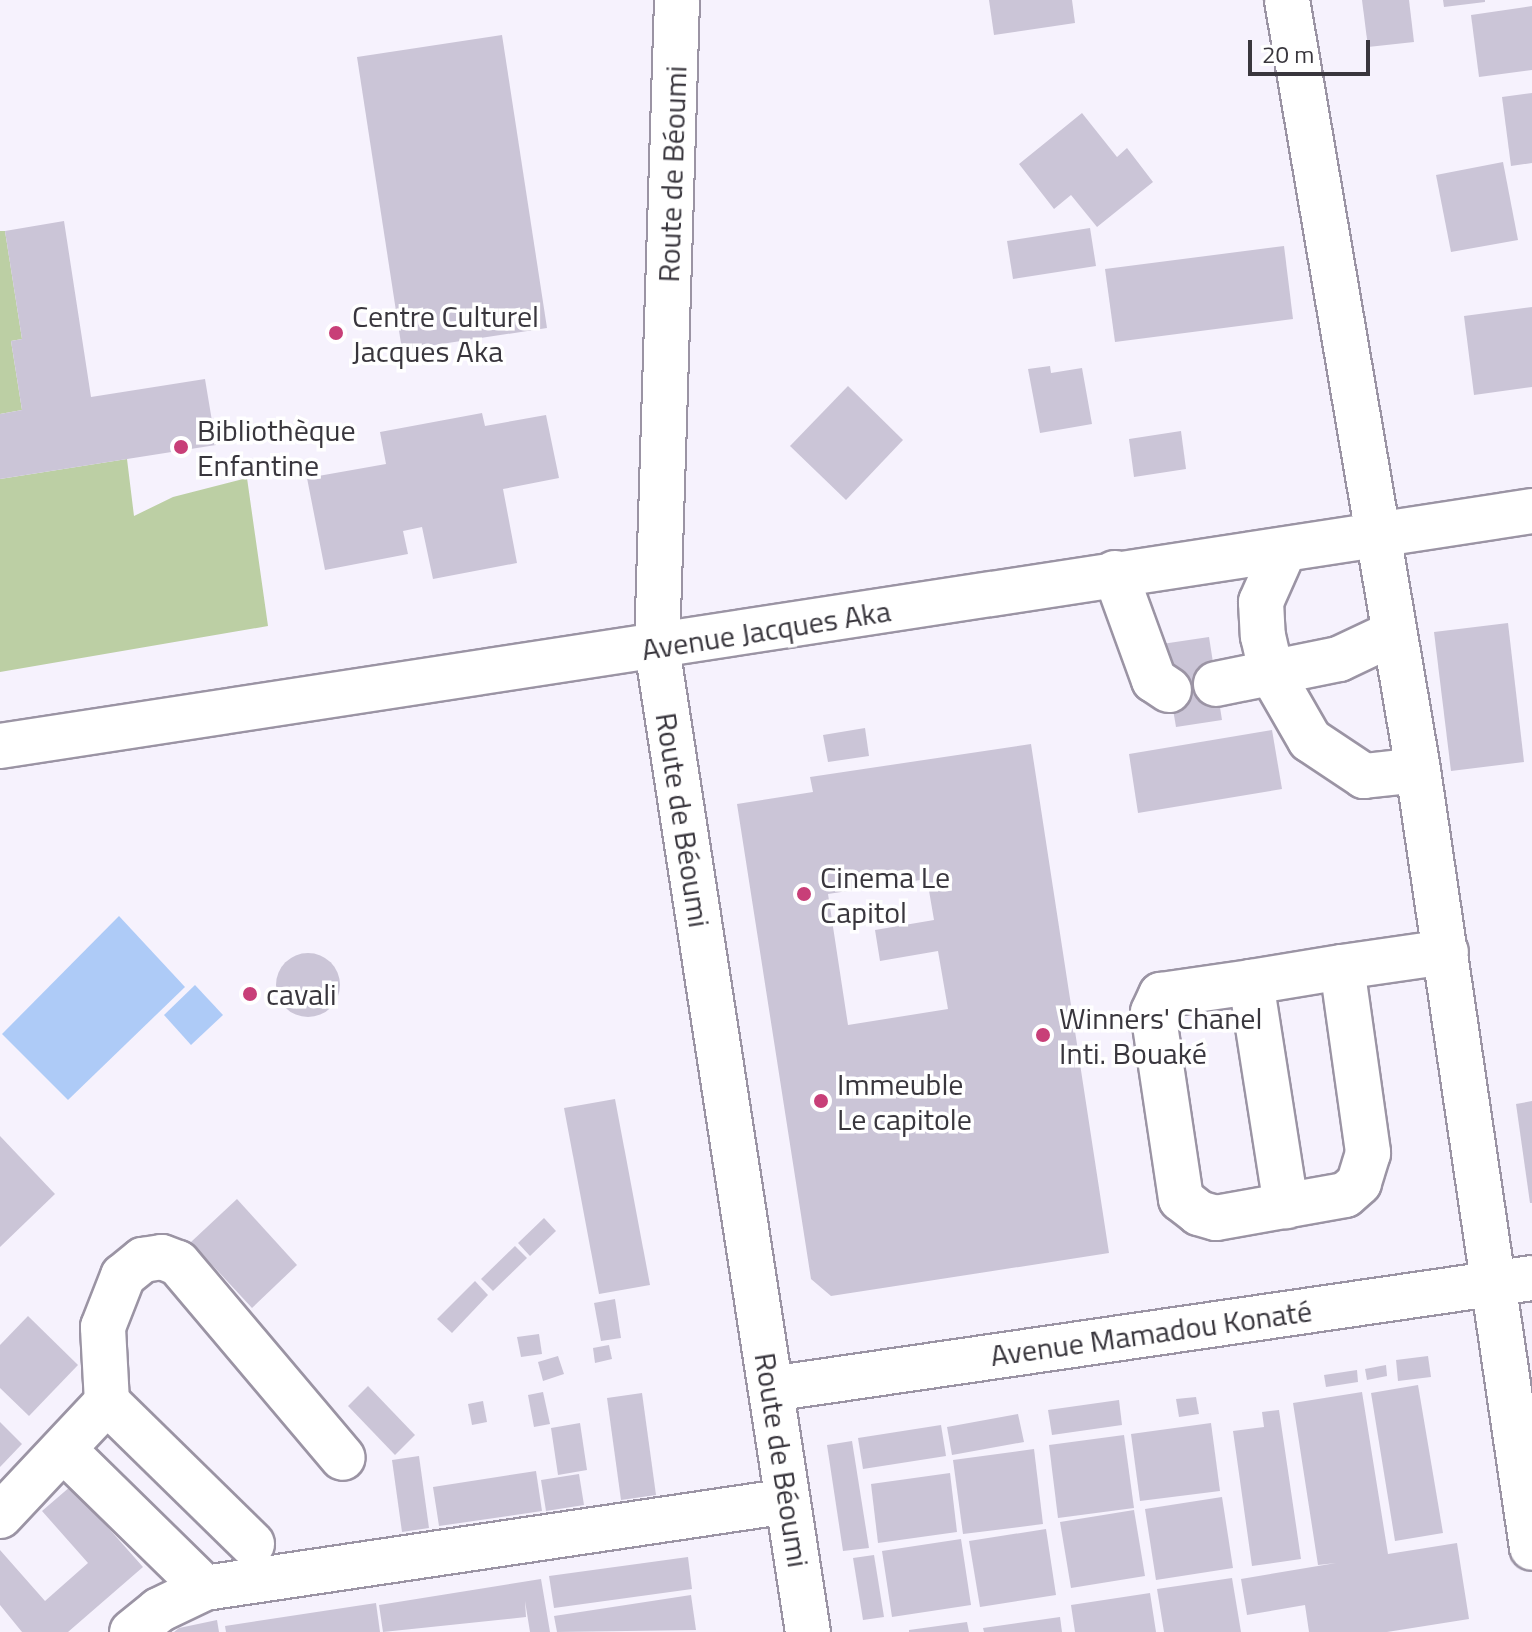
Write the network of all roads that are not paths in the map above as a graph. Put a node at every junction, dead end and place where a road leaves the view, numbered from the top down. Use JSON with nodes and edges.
{"nodes":[{"id":1,"x":677,"y":0,"type":"edge"},
{"id":2,"x":1287,"y":0,"type":"edge"},
{"id":3,"x":1532,"y":511,"type":"edge"},
{"id":4,"x":1380,"y":534,"type":"junction"},
{"id":5,"x":1284,"y":550,"type":"junction"},
{"id":6,"x":1115,"y":573,"type":"junction"},
{"id":7,"x":1394,"y":633,"type":"junction"},
{"id":8,"x":657,"y":648,"type":"junction"},
{"id":9,"x":1272,"y":674,"type":"junction"},
{"id":10,"x":1216,"y":684,"type":"dead end"},
{"id":11,"x":1169,"y":690,"type":"dead end"},
{"id":12,"x":0,"y":746,"type":"edge"},
{"id":13,"x":1418,"y":770,"type":"junction"},
{"id":14,"x":1446,"y":952,"type":"junction"},
{"id":15,"x":1342,"y":967,"type":"junction"},
{"id":16,"x":1251,"y":982,"type":"junction"},
{"id":17,"x":1286,"y":1206,"type":"junction"},
{"id":18,"x":1512,"y":1281,"type":"edge"},
{"id":19,"x":771,"y":1389,"type":"junction"},
{"id":20,"x":107,"y":1402,"type":"junction"},
{"id":21,"x":65,"y":1451,"type":"junction"},
{"id":22,"x":343,"y":1458,"type":"dead end"},
{"id":23,"x":788,"y":1501,"type":"junction"},
{"id":24,"x":0,"y":1516,"type":"edge"},
{"id":25,"x":252,"y":1544,"type":"dead end"},
{"id":26,"x":1532,"y":1548,"type":"edge"},
{"id":27,"x":205,"y":1588,"type":"junction"},
{"id":28,"x":132,"y":1632,"type":"edge"},
{"id":29,"x":808,"y":1632,"type":"edge"}],
"edges":[{"from":1,"to":8,"type":"street","name":"Route de Béoumi"},
{"from":2,"to":4,"type":"street"},
{"from":3,"to":4,"type":"street","name":"Avenue Jacques Aka"},
{"from":4,"to":5,"type":"street","name":"Avenue Jacques Aka"},
{"from":4,"to":7,"type":"street"},
{"from":5,"to":6,"type":"street","name":"Avenue Jacques Aka"},
{"from":5,"to":9,"type":"street"},
{"from":6,"to":8,"type":"street","name":"Avenue Jacques Aka"},
{"from":6,"to":11,"type":"street"},
{"from":7,"to":9,"type":"street"},
{"from":7,"to":13,"type":"street"},
{"from":8,"to":12,"type":"street","name":"Avenue Jacques Aka"},
{"from":8,"to":19,"type":"street","name":"Route de Béoumi"},
{"from":9,"to":10,"type":"street"},
{"from":9,"to":13,"type":"street"},
{"from":13,"to":14,"type":"street"},
{"from":14,"to":15,"type":"street"},
{"from":14,"to":18,"type":"street"},
{"from":15,"to":16,"type":"street"},
{"from":15,"to":17,"type":"street"},
{"from":16,"to":17,"type":"street"},
{"from":16,"to":17,"type":"street"},
{"from":18,"to":19,"type":"street","name":"Avenue Mamadou Konaté"},
{"from":18,"to":26,"type":"street"},
{"from":19,"to":23,"type":"street","name":"Route de Béoumi"},
{"from":20,"to":21,"type":"street"},
{"from":20,"to":22,"type":"street"},
{"from":20,"to":25,"type":"street"},
{"from":21,"to":24,"type":"street"},
{"from":21,"to":27,"type":"street"},
{"from":23,"to":27,"type":"street"},
{"from":23,"to":29,"type":"street","name":"Route de Béoumi"},
{"from":27,"to":28,"type":"street"}]}
